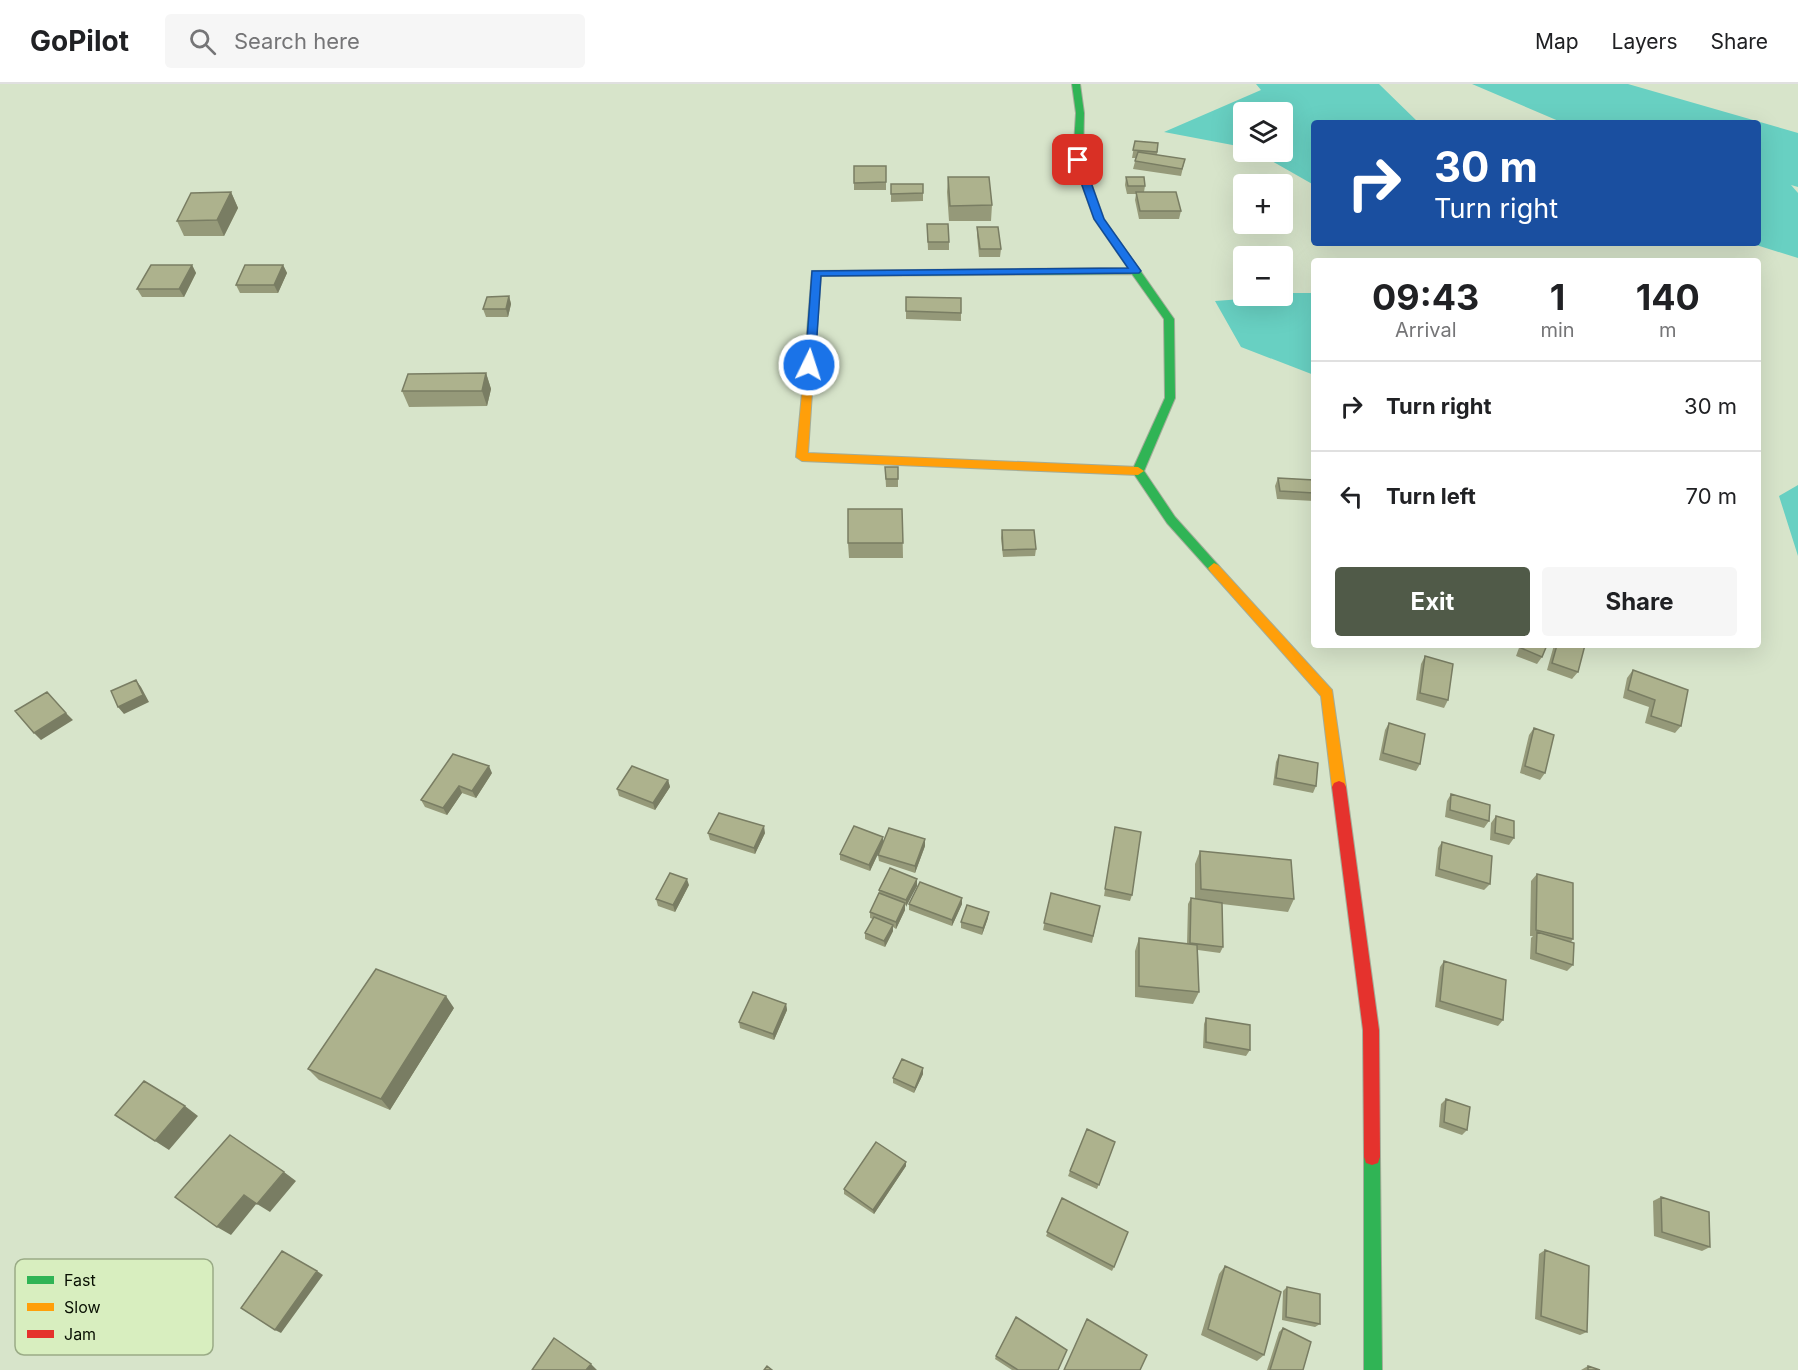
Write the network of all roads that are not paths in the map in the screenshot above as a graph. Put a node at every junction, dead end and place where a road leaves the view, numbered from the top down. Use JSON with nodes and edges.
{"nodes":[{"id":1,"x":1076,"y":84,"type":"edge"},
{"id":2,"x":1136,"y":271,"type":"junction"},
{"id":3,"x":1138,"y":471,"type":"junction"},
{"id":4,"x":1373,"y":1370,"type":"edge"}],
"edges":[{"from":1,"to":2,"type":"street"},
{"from":2,"to":3,"type":"street"},
{"from":2,"to":3,"type":"street"},
{"from":3,"to":4,"type":"street"}]}
